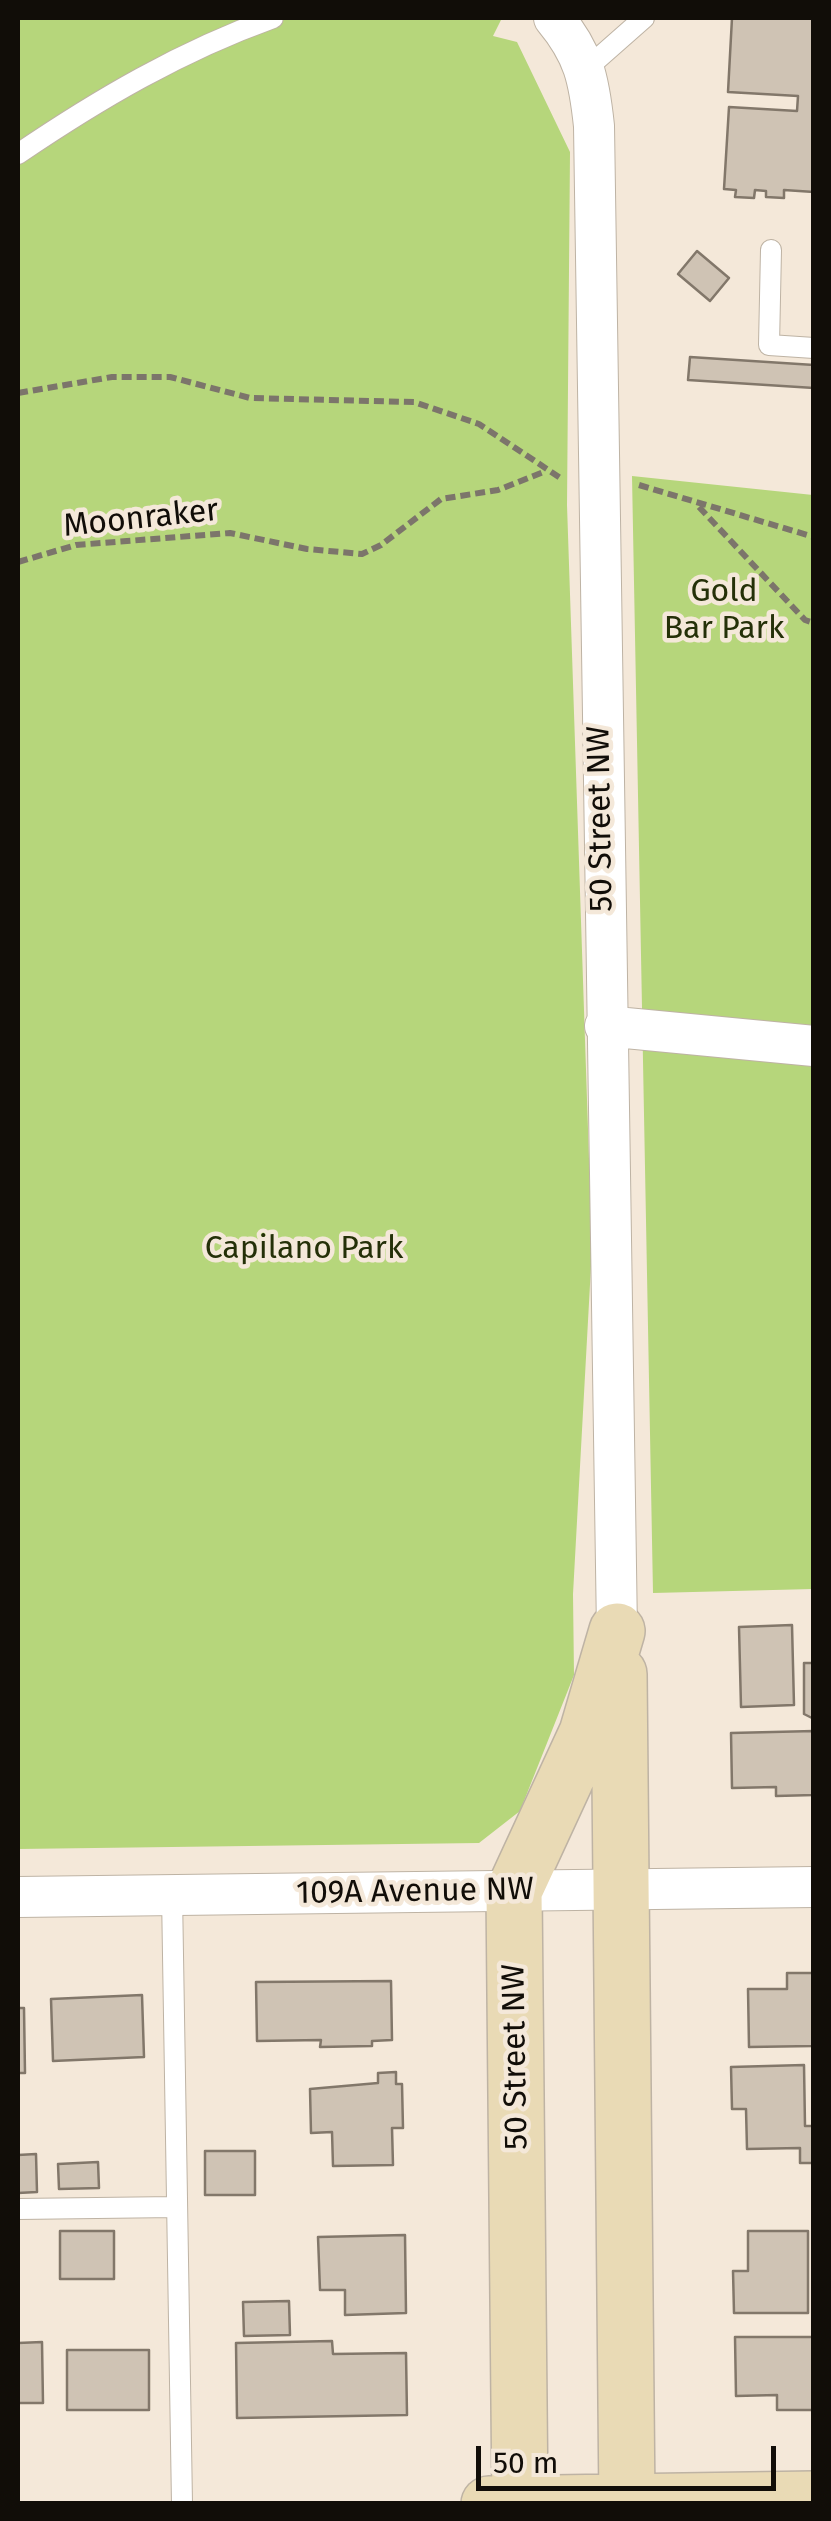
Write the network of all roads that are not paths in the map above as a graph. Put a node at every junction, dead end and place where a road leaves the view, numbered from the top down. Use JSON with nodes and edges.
{"nodes":[{"id":1,"x":274,"y":18,"type":"edge"},
{"id":2,"x":554,"y":18,"type":"edge"},
{"id":3,"x":644,"y":18,"type":"edge"},
{"id":4,"x":584,"y":70,"type":"junction"},
{"id":5,"x":18,"y":154,"type":"edge"},
{"id":6,"x":771,"y":250,"type":"dead end"},
{"id":7,"x":814,"y":348,"type":"edge"},
{"id":8,"x":604,"y":1026,"type":"junction"},
{"id":9,"x":814,"y":1046,"type":"edge"},
{"id":10,"x":617,"y":1631,"type":"junction"},
{"id":11,"x":814,"y":1888,"type":"edge"},
{"id":12,"x":619,"y":1890,"type":"junction"},
{"id":13,"x":514,"y":1891,"type":"junction"},
{"id":14,"x":172,"y":1894,"type":"junction"},
{"id":15,"x":18,"y":1897,"type":"edge"},
{"id":16,"x":175,"y":2207,"type":"junction"},
{"id":17,"x":18,"y":2210,"type":"edge"},
{"id":18,"x":814,"y":2499,"type":"edge"},
{"id":19,"x":520,"y":2503,"type":"edge"},
{"id":20,"x":627,"y":2503,"type":"edge"},
{"id":21,"x":182,"y":2504,"type":"edge"},
{"id":22,"x":490,"y":2504,"type":"edge"}],
"edges":[{"from":1,"to":5,"type":"lane"},
{"from":2,"to":4,"type":"street","name":"50 Street NW"},
{"from":3,"to":4,"type":"lane"},
{"from":4,"to":8,"type":"street","name":"50 Street NW"},
{"from":6,"to":7,"type":"lane"},
{"from":8,"to":9,"type":"street"},
{"from":8,"to":10,"type":"street","name":"50 Street NW"},
{"from":10,"to":12,"type":"street","name":"50 Street NW"},
{"from":10,"to":13,"type":"street","name":"50 Street NW"},
{"from":11,"to":12,"type":"street","name":"109A Avenue NW"},
{"from":12,"to":13,"type":"street","name":"109A Avenue NW"},
{"from":12,"to":20,"type":"street","name":"50 Street NW"},
{"from":13,"to":14,"type":"street","name":"109A Avenue NW"},
{"from":13,"to":19,"type":"street","name":"50 Street NW"},
{"from":14,"to":15,"type":"street","name":"109A Avenue NW"},
{"from":14,"to":16,"type":"lane"},
{"from":16,"to":17,"type":"lane"},
{"from":16,"to":21,"type":"lane"},
{"from":18,"to":20,"type":"street"},
{"from":19,"to":20,"type":"street"},
{"from":19,"to":22,"type":"street"}]}
